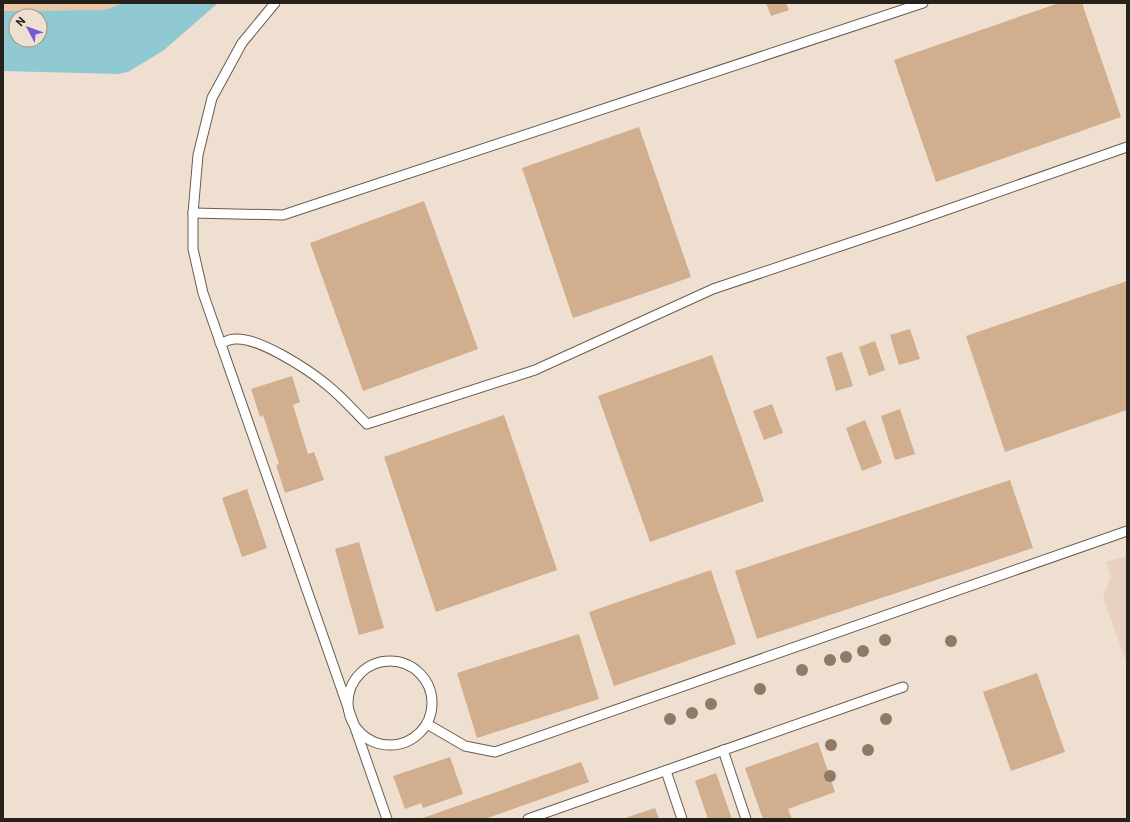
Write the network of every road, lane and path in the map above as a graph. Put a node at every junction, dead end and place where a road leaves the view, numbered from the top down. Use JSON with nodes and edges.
{"nodes":[{"id":1,"x":275,"y":3,"type":"edge"},
{"id":2,"x":923,"y":3,"type":"edge"},
{"id":3,"x":1127,"y":147,"type":"edge"},
{"id":4,"x":193,"y":212,"type":"junction"},
{"id":5,"x":220,"y":343,"type":"junction"},
{"id":6,"x":1127,"y":531,"type":"edge"},
{"id":7,"x":903,"y":687,"type":"dead end"},
{"id":8,"x":350,"y":715,"type":"junction"},
{"id":9,"x":427,"y":724,"type":"junction"},
{"id":10,"x":723,"y":750,"type":"junction"},
{"id":11,"x":666,"y":771,"type":"junction"},
{"id":12,"x":387,"y":819,"type":"edge"},
{"id":13,"x":528,"y":819,"type":"edge"},
{"id":14,"x":682,"y":819,"type":"edge"},
{"id":15,"x":746,"y":819,"type":"edge"}],
"edges":[{"from":1,"to":4,"type":"lane"},
{"from":2,"to":4,"type":"lane"},
{"from":3,"to":5,"type":"lane"},
{"from":4,"to":5,"type":"lane"},
{"from":5,"to":8,"type":"lane"},
{"from":6,"to":9,"type":"lane"},
{"from":7,"to":10,"type":"lane"},
{"from":8,"to":9,"type":"lane"},
{"from":8,"to":9,"type":"lane"},
{"from":8,"to":12,"type":"lane"},
{"from":10,"to":11,"type":"lane"},
{"from":10,"to":15,"type":"lane"},
{"from":11,"to":13,"type":"lane"},
{"from":11,"to":14,"type":"lane"}]}
